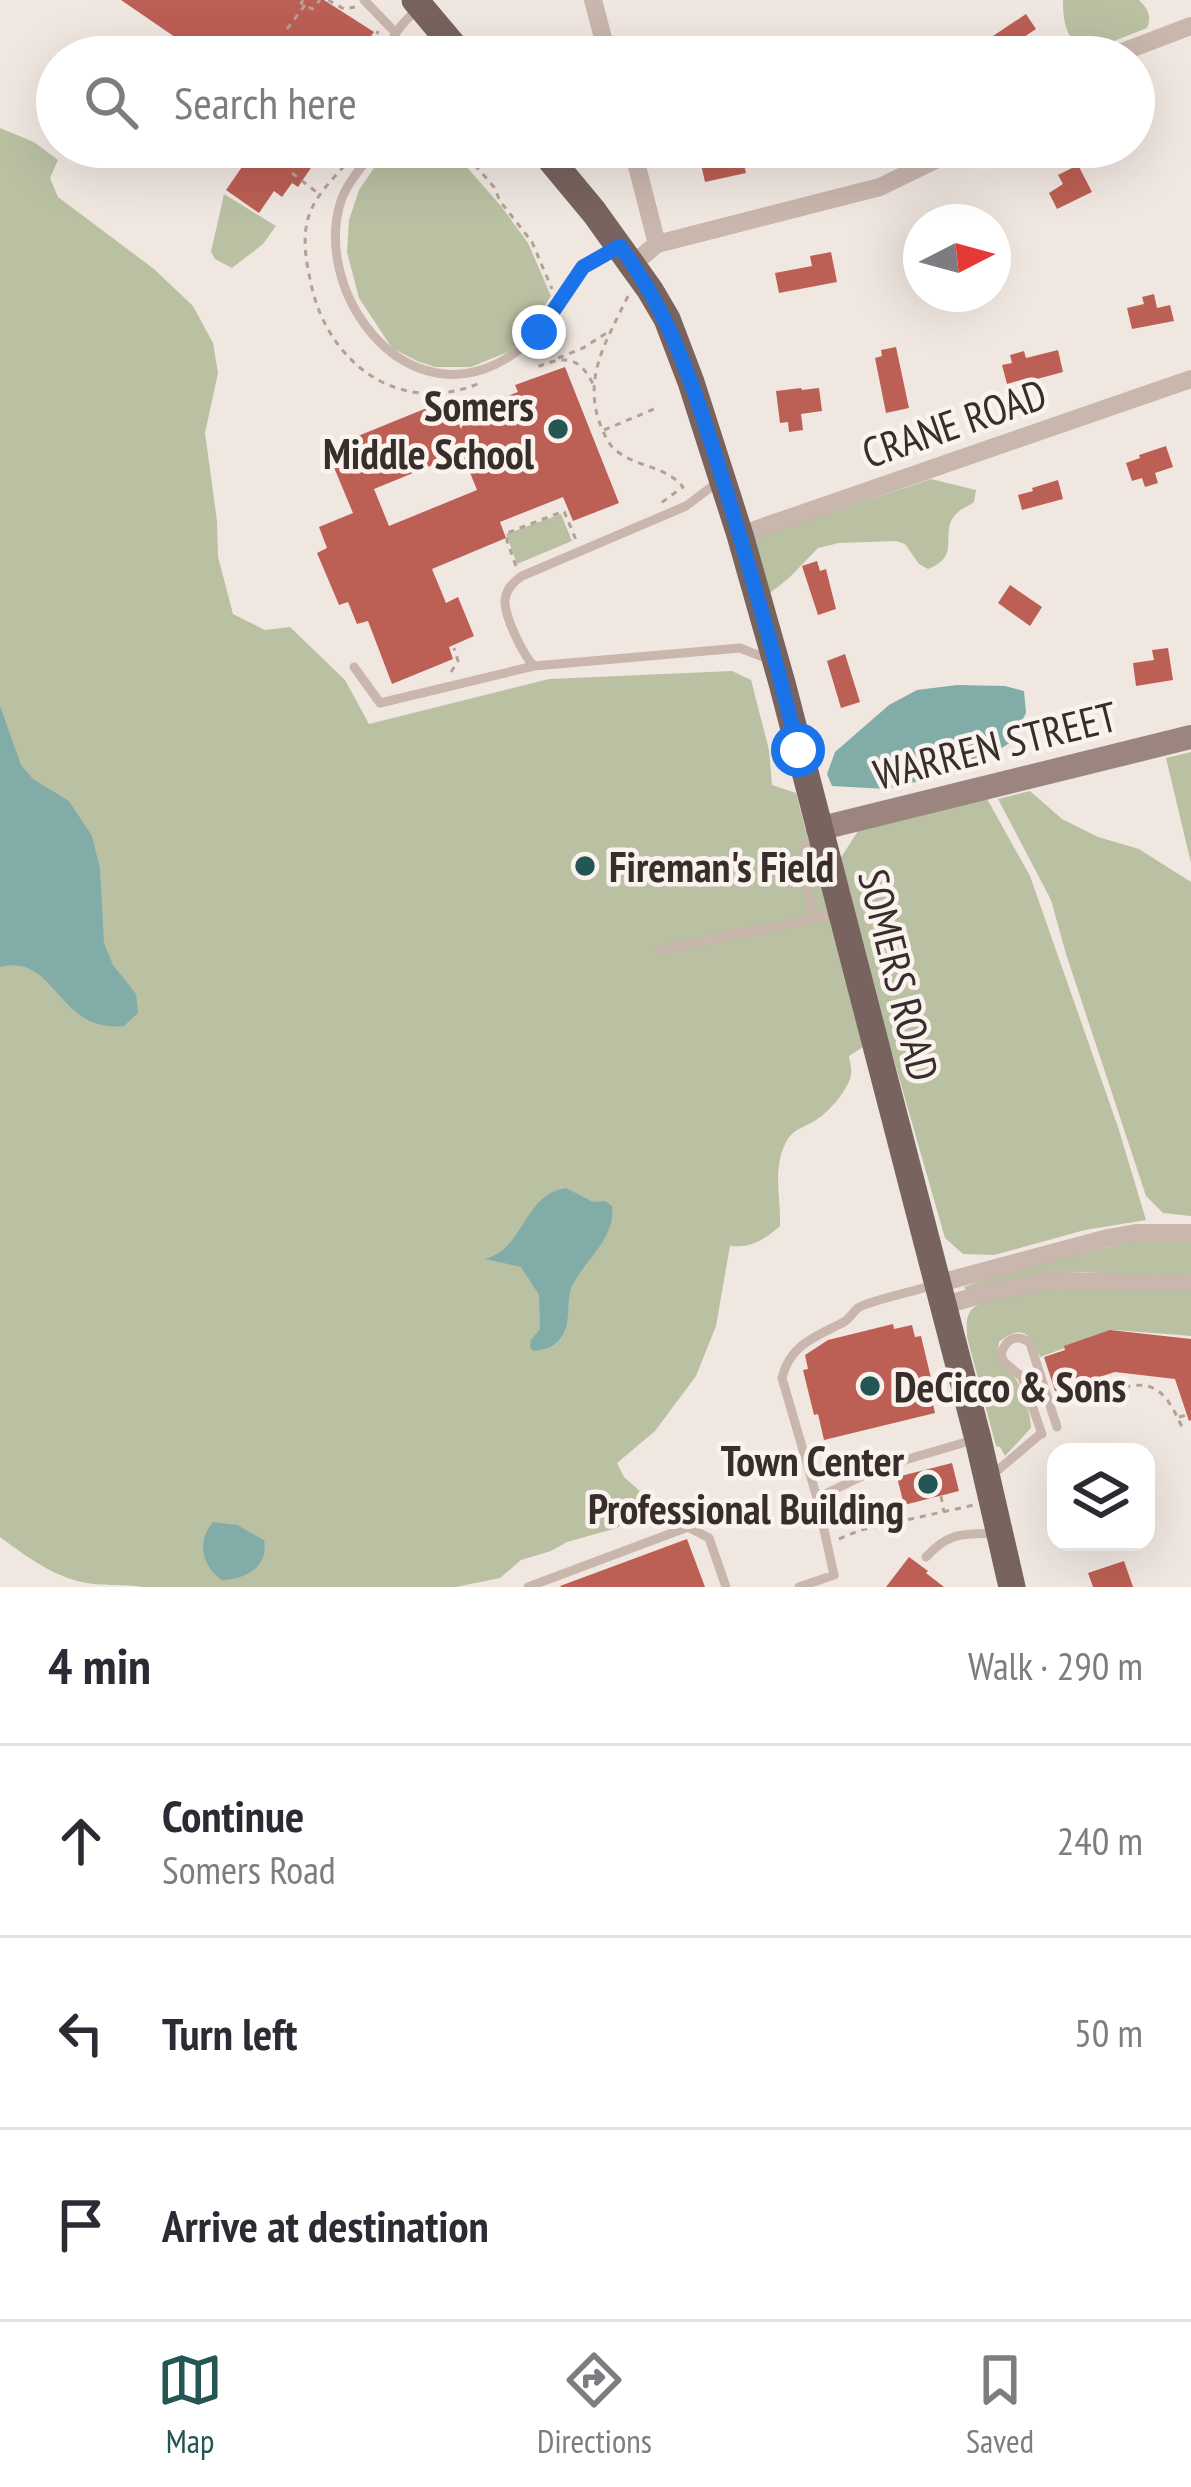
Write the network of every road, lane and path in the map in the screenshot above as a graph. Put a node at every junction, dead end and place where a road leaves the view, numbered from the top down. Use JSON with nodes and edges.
{"nodes":[{"id":1,"x":320,"y":0,"type":"edge"},
{"id":2,"x":328,"y":0,"type":"edge"},
{"id":3,"x":364,"y":0,"type":"edge"},
{"id":4,"x":593,"y":0,"type":"edge"},
{"id":5,"x":304,"y":2,"type":"edge"},
{"id":6,"x":417,"y":3,"type":"edge"},
{"id":7,"x":365,"y":16,"type":"dead end"},
{"id":8,"x":1191,"y":26,"type":"edge"},
{"id":9,"x":287,"y":29,"type":"dead end"},
{"id":10,"x":379,"y":32,"type":"dead end"},
{"id":11,"x":395,"y":32,"type":"junction"},
{"id":12,"x":377,"y":36,"type":"edge"},
{"id":13,"x":394,"y":36,"type":"edge"},
{"id":14,"x":446,"y":36,"type":"edge"},
{"id":15,"x":602,"y":36,"type":"edge"},
{"id":16,"x":1155,"y":40,"type":"edge"},
{"id":17,"x":362,"y":168,"type":"edge"},
{"id":18,"x":477,"y":168,"type":"edge"},
{"id":19,"x":555,"y":168,"type":"edge"},
{"id":20,"x":638,"y":168,"type":"edge"},
{"id":21,"x":919,"y":168,"type":"edge"},
{"id":22,"x":292,"y":173,"type":"dead end"},
{"id":23,"x":320,"y":195,"type":"dead end"},
{"id":24,"x":658,"y":244,"type":"junction"},
{"id":25,"x":627,"y":267,"type":"junction"},
{"id":26,"x":553,"y":291,"type":"dead end"},
{"id":27,"x":612,"y":327,"type":"junction"},
{"id":28,"x":535,"y":353,"type":"dead end"},
{"id":29,"x":556,"y":359,"type":"junction"},
{"id":30,"x":1191,"y":380,"type":"edge"},
{"id":31,"x":474,"y":385,"type":"dead end"},
{"id":32,"x":594,"y":386,"type":"junction"},
{"id":33,"x":477,"y":395,"type":"dead end"},
{"id":34,"x":659,"y":406,"type":"dead end"},
{"id":35,"x":602,"y":430,"type":"junction"},
{"id":36,"x":722,"y":479,"type":"junction"},
{"id":37,"x":652,"y":508,"type":"dead end"},
{"id":38,"x":740,"y":535,"type":"junction"},
{"id":39,"x":578,"y":542,"type":"dead end"},
{"id":40,"x":526,"y":564,"type":"dead end"},
{"id":41,"x":517,"y":568,"type":"junction"},
{"id":42,"x":510,"y":572,"type":"dead end"},
{"id":43,"x":454,"y":647,"type":"dead end"},
{"id":44,"x":776,"y":662,"type":"junction"},
{"id":45,"x":534,"y":666,"type":"junction"},
{"id":46,"x":354,"y":668,"type":"dead end"},
{"id":47,"x":447,"y":676,"type":"dead end"},
{"id":48,"x":1191,"y":737,"type":"edge"},
{"id":49,"x":820,"y":835,"type":"junction"},
{"id":50,"x":827,"y":915,"type":"junction"},
{"id":51,"x":660,"y":950,"type":"dead end"},
{"id":52,"x":1191,"y":1233,"type":"edge"},
{"id":53,"x":1191,"y":1283,"type":"edge"},
{"id":54,"x":939,"y":1295,"type":"junction"},
{"id":55,"x":1059,"y":1403,"type":"dead end"},
{"id":56,"x":1191,"y":1414,"type":"edge"},
{"id":57,"x":1178,"y":1418,"type":"junction"},
{"id":58,"x":1057,"y":1426,"type":"dead end"},
{"id":59,"x":1182,"y":1427,"type":"dead end"},
{"id":60,"x":978,"y":1439,"type":"junction"},
{"id":61,"x":990,"y":1489,"type":"junction"},
{"id":62,"x":940,"y":1496,"type":"dead end"},
{"id":63,"x":817,"y":1498,"type":"junction"},
{"id":64,"x":945,"y":1514,"type":"junction"},
{"id":65,"x":1001,"y":1533,"type":"junction"},
{"id":66,"x":840,"y":1548,"type":"dead end"},
{"id":67,"x":926,"y":1557,"type":"dead end"},
{"id":68,"x":833,"y":1575,"type":"junction"},
{"id":69,"x":528,"y":1587,"type":"edge"},
{"id":70,"x":726,"y":1587,"type":"edge"},
{"id":71,"x":799,"y":1587,"type":"edge"},
{"id":72,"x":838,"y":1587,"type":"edge"},
{"id":73,"x":1012,"y":1587,"type":"edge"}],
"edges":[{"from":1,"to":5,"type":"path"},
{"from":2,"to":7,"type":"path"},
{"from":3,"to":11,"type":"lane"},
{"from":4,"to":15,"type":"street"},
{"from":5,"to":9,"type":"path"},
{"from":6,"to":11,"type":"lane"},
{"from":6,"to":14,"type":"main road"},
{"from":8,"to":16,"type":"street"},
{"from":10,"to":12,"type":"path"},
{"from":11,"to":13,"type":"lane"},
{"from":17,"to":25,"type":"lane"},
{"from":18,"to":26,"type":"path"},
{"from":19,"to":25,"type":"main road","name":"SOMERS ROAD"},
{"from":20,"to":24,"type":"street"},
{"from":21,"to":24,"type":"street"},
{"from":22,"to":23,"type":"path"},
{"from":24,"to":25,"type":"street"},
{"from":25,"to":27,"type":"path"},
{"from":25,"to":36,"type":"main road","name":"SOMERS ROAD"},
{"from":27,"to":29,"type":"path"},
{"from":27,"to":32,"type":"path"},
{"from":28,"to":29,"type":"path"},
{"from":29,"to":32,"type":"path"},
{"from":30,"to":38,"type":"street","name":"CRANE ROAD"},
{"from":31,"to":33,"type":"path"},
{"from":32,"to":35,"type":"path"},
{"from":34,"to":35,"type":"path"},
{"from":35,"to":37,"type":"path"},
{"from":36,"to":38,"type":"main road","name":"SOMERS ROAD"},
{"from":36,"to":45,"type":"lane"},
{"from":38,"to":44,"type":"main road","name":"SOMERS ROAD"},
{"from":39,"to":41,"type":"path"},
{"from":40,"to":41,"type":"path"},
{"from":41,"to":42,"type":"path"},
{"from":43,"to":47,"type":"path"},
{"from":44,"to":45,"type":"lane"},
{"from":44,"to":49,"type":"main road","name":"SOMERS ROAD"},
{"from":45,"to":46,"type":"lane"},
{"from":48,"to":49,"type":"street","name":"WARREN STREET"},
{"from":49,"to":50,"type":"main road","name":"SOMERS ROAD"},
{"from":50,"to":51,"type":"lane"},
{"from":50,"to":54,"type":"main road","name":"SOMERS ROAD"},
{"from":52,"to":54,"type":"street"},
{"from":53,"to":54,"type":"street"},
{"from":54,"to":60,"type":"main road","name":"SOMERS ROAD"},
{"from":54,"to":63,"type":"lane"},
{"from":55,"to":57,"type":"path"},
{"from":56,"to":57,"type":"path"},
{"from":57,"to":59,"type":"path"},
{"from":58,"to":61,"type":"lane"},
{"from":60,"to":61,"type":"main road","name":"SOMERS ROAD"},
{"from":60,"to":63,"type":"lane"},
{"from":61,"to":64,"type":"path"},
{"from":61,"to":65,"type":"main road","name":"SOMERS ROAD"},
{"from":62,"to":64,"type":"path"},
{"from":63,"to":68,"type":"lane"},
{"from":64,"to":66,"type":"path"},
{"from":65,"to":67,"type":"lane"},
{"from":65,"to":73,"type":"main road","name":"SOMERS ROAD"},
{"from":68,"to":71,"type":"lane"},
{"from":68,"to":72,"type":"lane"},
{"from":69,"to":70,"type":"lane"}]}
